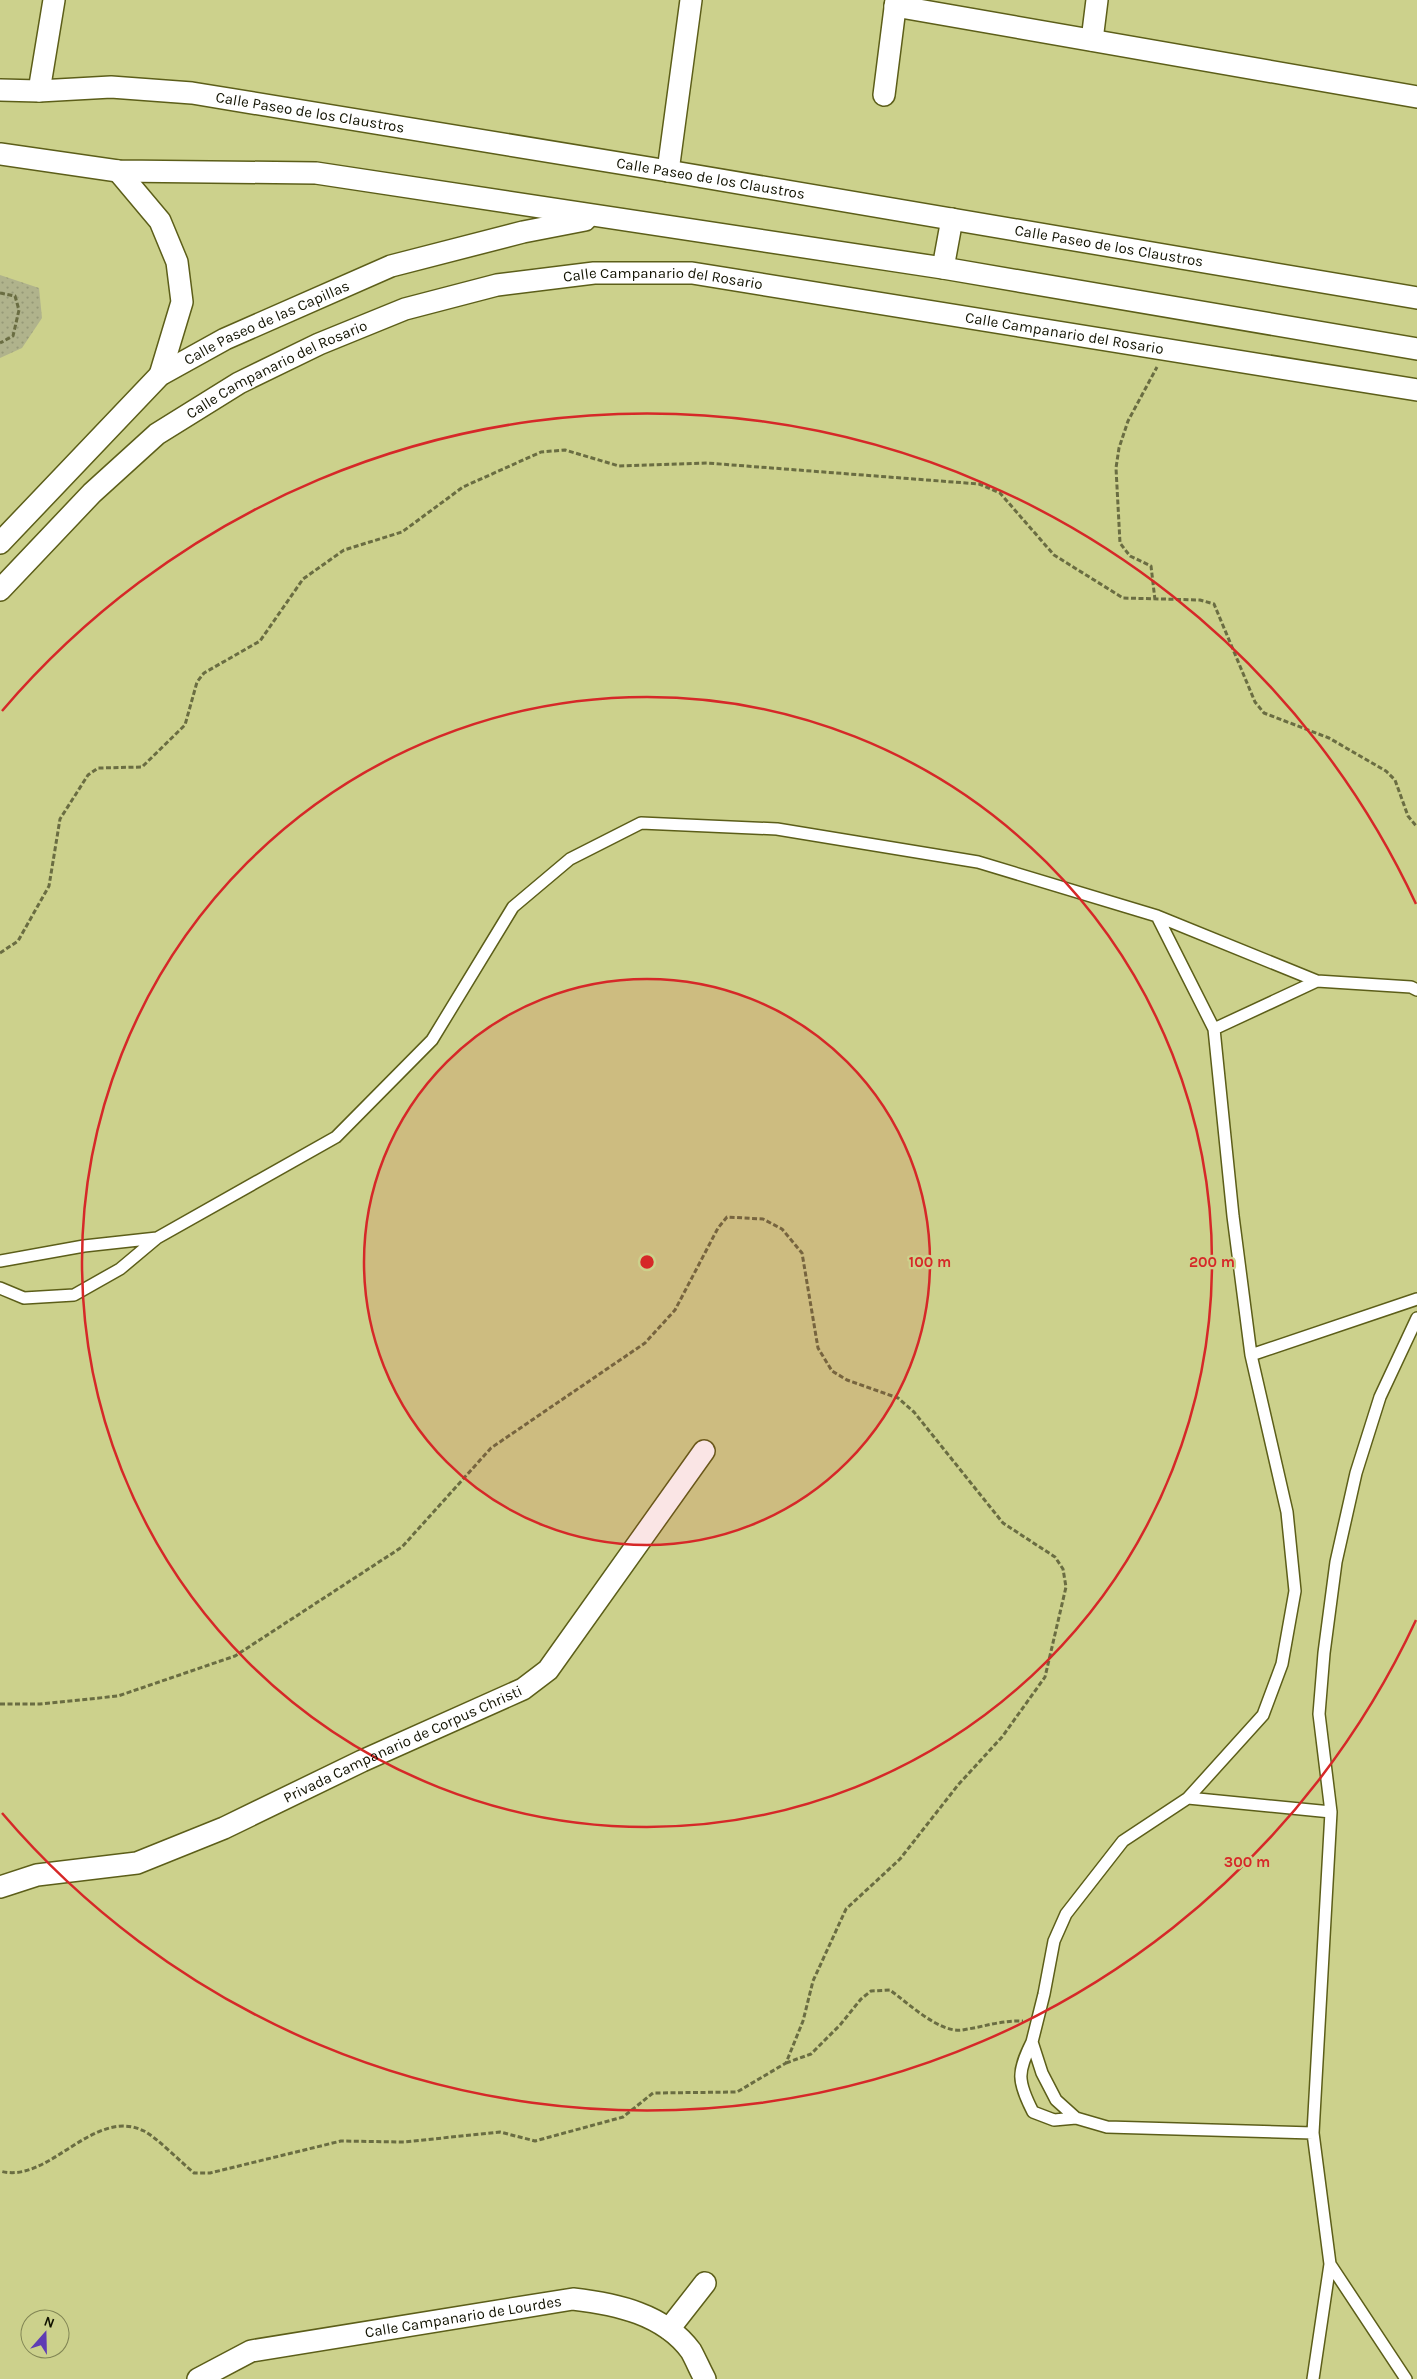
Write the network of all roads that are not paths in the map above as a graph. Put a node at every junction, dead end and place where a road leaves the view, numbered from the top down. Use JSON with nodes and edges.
{"nodes":[{"id":1,"x":54,"y":0,"type":"edge"},
{"id":2,"x":691,"y":0,"type":"edge"},
{"id":3,"x":1097,"y":0,"type":"edge"},
{"id":4,"x":895,"y":3,"type":"edge"},
{"id":5,"x":1092,"y":40,"type":"junction"},
{"id":6,"x":0,"y":90,"type":"edge"},
{"id":7,"x":39,"y":91,"type":"junction"},
{"id":8,"x":884,"y":95,"type":"dead end"},
{"id":9,"x":1417,"y":97,"type":"edge"},
{"id":10,"x":0,"y":154,"type":"edge"},
{"id":11,"x":118,"y":171,"type":"junction"},
{"id":12,"x":668,"y":171,"type":"junction"},
{"id":13,"x":601,"y":217,"type":"junction"},
{"id":14,"x":952,"y":219,"type":"junction"},
{"id":15,"x":942,"y":268,"type":"junction"},
{"id":16,"x":1417,"y":298,"type":"edge"},
{"id":17,"x":1417,"y":349,"type":"edge"},
{"id":18,"x":160,"y":375,"type":"junction"},
{"id":19,"x":1417,"y":390,"type":"edge"},
{"id":20,"x":0,"y":543,"type":"edge"},
{"id":21,"x":0,"y":590,"type":"edge"},
{"id":22,"x":1157,"y":916,"type":"junction"},
{"id":23,"x":1317,"y":981,"type":"junction"},
{"id":24,"x":1417,"y":990,"type":"edge"},
{"id":25,"x":1214,"y":1029,"type":"junction"},
{"id":26,"x":157,"y":1238,"type":"junction"},
{"id":27,"x":0,"y":1261,"type":"edge"},
{"id":28,"x":0,"y":1288,"type":"edge"},
{"id":29,"x":1417,"y":1299,"type":"edge"},
{"id":30,"x":1417,"y":1318,"type":"edge"},
{"id":31,"x":1250,"y":1355,"type":"junction"},
{"id":32,"x":704,"y":1451,"type":"dead end"},
{"id":33,"x":1188,"y":1798,"type":"junction"},
{"id":34,"x":1331,"y":1812,"type":"junction"},
{"id":35,"x":0,"y":1887,"type":"edge"},
{"id":36,"x":1032,"y":2042,"type":"junction"},
{"id":37,"x":1076,"y":2118,"type":"junction"},
{"id":38,"x":1313,"y":2133,"type":"junction"},
{"id":39,"x":1330,"y":2264,"type":"junction"},
{"id":40,"x":705,"y":2283,"type":"dead end"},
{"id":41,"x":670,"y":2329,"type":"junction"},
{"id":42,"x":198,"y":2379,"type":"edge"},
{"id":43,"x":705,"y":2379,"type":"edge"},
{"id":44,"x":1313,"y":2379,"type":"edge"},
{"id":45,"x":1406,"y":2379,"type":"edge"}],
"edges":[{"from":1,"to":7,"type":"street"},
{"from":2,"to":12,"type":"street"},
{"from":3,"to":5,"type":"street"},
{"from":4,"to":5,"type":"street"},
{"from":4,"to":8,"type":"street"},
{"from":5,"to":9,"type":"street"},
{"from":6,"to":7,"type":"street","name":"Calle Paseo de los Claustros"},
{"from":7,"to":12,"type":"street","name":"Calle Paseo de los Claustros"},
{"from":10,"to":11,"type":"street"},
{"from":11,"to":13,"type":"street"},
{"from":11,"to":18,"type":"street"},
{"from":12,"to":14,"type":"street","name":"Calle Paseo de los Claustros"},
{"from":13,"to":15,"type":"street"},
{"from":13,"to":18,"type":"street","name":"Calle Paseo de las Capillas"},
{"from":14,"to":15,"type":"street"},
{"from":14,"to":16,"type":"street","name":"Calle Paseo de los Claustros"},
{"from":15,"to":17,"type":"street"},
{"from":18,"to":20,"type":"street","name":"Calle Paseo de las Capillas"},
{"from":19,"to":21,"type":"street","name":"Calle Campanario del Rosario"},
{"from":22,"to":23,"type":"lane"},
{"from":22,"to":25,"type":"lane"},
{"from":22,"to":26,"type":"lane"},
{"from":23,"to":24,"type":"lane"},
{"from":23,"to":25,"type":"lane"},
{"from":25,"to":31,"type":"lane"},
{"from":26,"to":27,"type":"lane"},
{"from":26,"to":28,"type":"lane"},
{"from":29,"to":31,"type":"lane"},
{"from":30,"to":34,"type":"lane"},
{"from":31,"to":33,"type":"lane"},
{"from":32,"to":35,"type":"street","name":"Privada Campanario de Corpus Christi"},
{"from":33,"to":34,"type":"lane"},
{"from":33,"to":36,"type":"lane"},
{"from":34,"to":38,"type":"lane"},
{"from":36,"to":37,"type":"lane"},
{"from":36,"to":37,"type":"lane"},
{"from":37,"to":38,"type":"lane"},
{"from":38,"to":39,"type":"lane"},
{"from":39,"to":44,"type":"lane"},
{"from":39,"to":45,"type":"lane"},
{"from":40,"to":41,"type":"street"},
{"from":41,"to":42,"type":"street","name":"Calle Campanario de Lourdes"},
{"from":41,"to":43,"type":"street","name":"Calle Campanario de Lourdes"}]}
